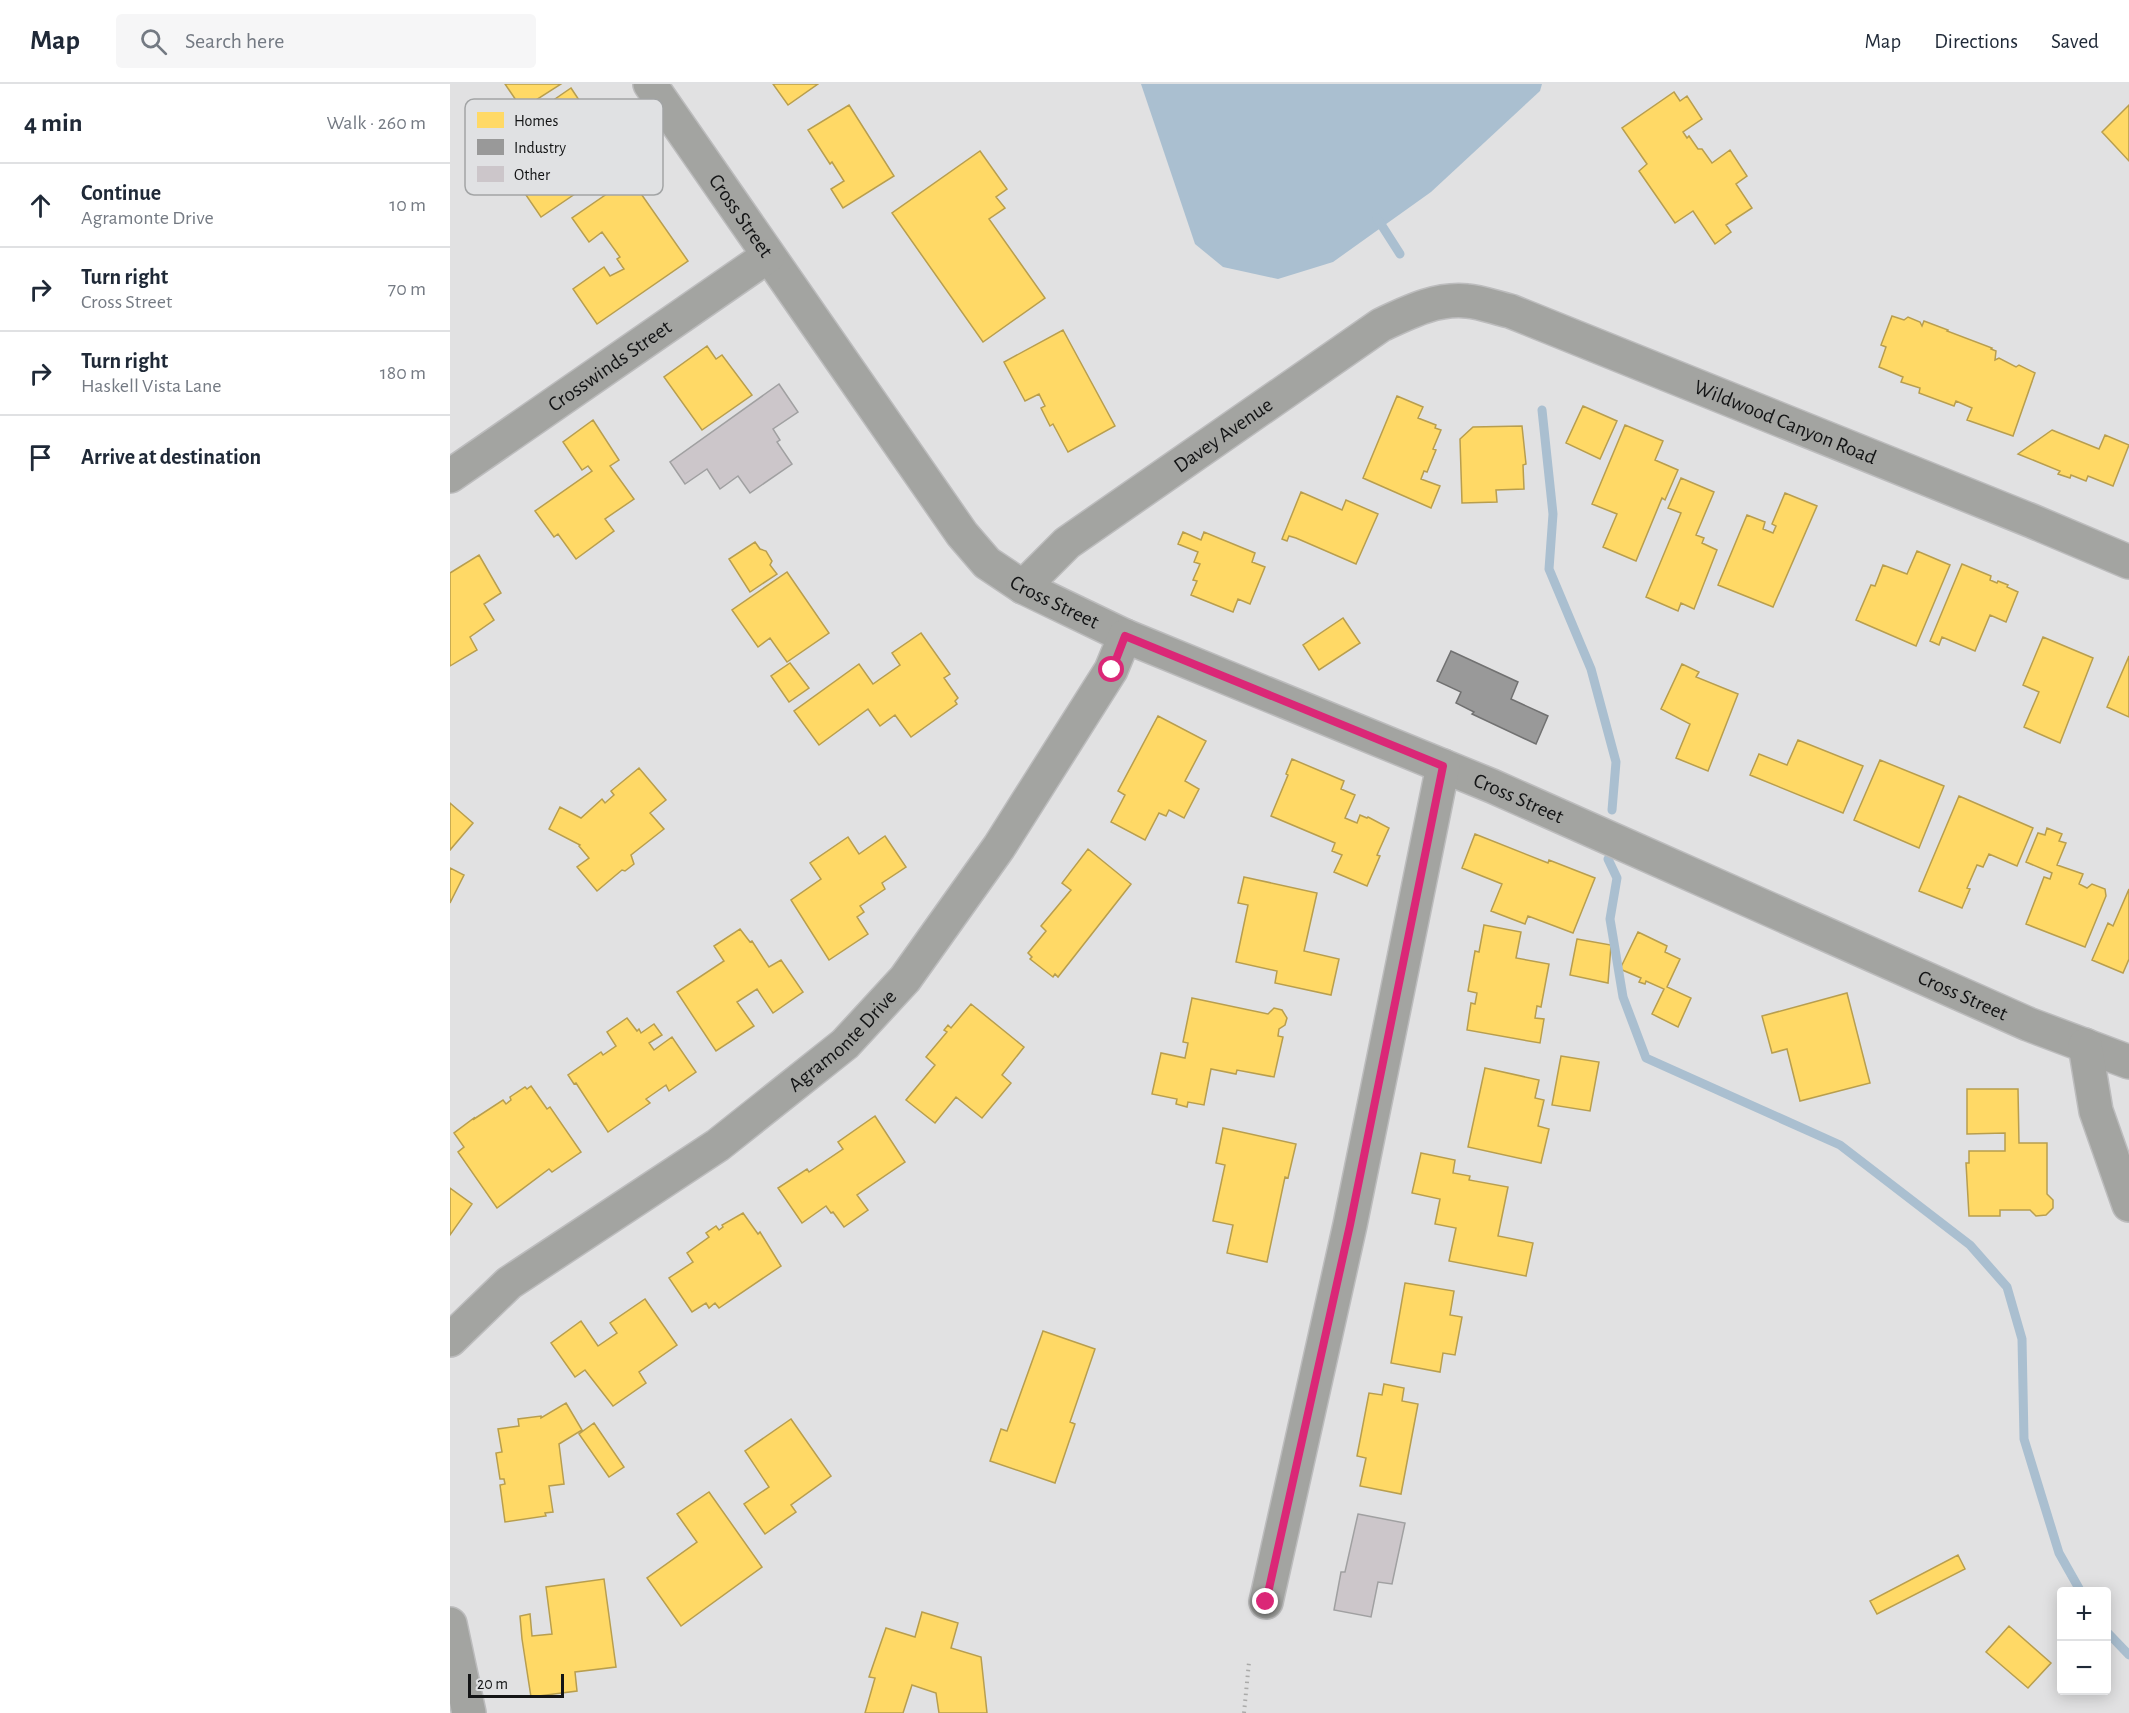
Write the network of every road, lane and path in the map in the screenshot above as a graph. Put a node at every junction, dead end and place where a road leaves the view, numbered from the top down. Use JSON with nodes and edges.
{"nodes":[{"id":1,"x":650,"y":84,"type":"edge"},
{"id":2,"x":660,"y":99,"type":"edge"},
{"id":3,"x":663,"y":103,"type":"edge"},
{"id":4,"x":768,"y":256,"type":"junction"},
{"id":5,"x":1437,"y":302,"type":"joint"},
{"id":6,"x":450,"y":476,"type":"edge"},
{"id":7,"x":2129,"y":562,"type":"edge"},
{"id":8,"x":1023,"y":587,"type":"junction"},
{"id":9,"x":1125,"y":636,"type":"junction"},
{"id":10,"x":1443,"y":766,"type":"junction"},
{"id":11,"x":2085,"y":1045,"type":"junction"},
{"id":12,"x":2129,"y":1062,"type":"edge"},
{"id":13,"x":2129,"y":1205,"type":"edge"},
{"id":14,"x":450,"y":1340,"type":"edge"},
{"id":15,"x":1266,"y":1602,"type":"dead end"},
{"id":16,"x":450,"y":1624,"type":"edge"},
{"id":17,"x":1249,"y":1662,"type":"dead end"},
{"id":18,"x":469,"y":1713,"type":"edge"},
{"id":19,"x":1244,"y":1713,"type":"edge"}],
"edges":[{"from":1,"to":2,"type":"street","name":"Cross Street"},
{"from":3,"to":4,"type":"street","name":"Cross Street"},
{"from":4,"to":6,"type":"street","name":"Crosswinds Street"},
{"from":4,"to":8,"type":"street","name":"Cross Street"},
{"from":5,"to":7,"type":"street","name":"Wildwood Canyon Road"},
{"from":5,"to":8,"type":"street","name":"Davey Avenue"},
{"from":8,"to":9,"type":"street","name":"Cross Street"},
{"from":9,"to":10,"type":"street","name":"Cross Street"},
{"from":9,"to":14,"type":"street","name":"Agramonte Drive"},
{"from":10,"to":11,"type":"street","name":"Cross Street"},
{"from":10,"to":15,"type":"street"},
{"from":11,"to":12,"type":"street","name":"Cross Street"},
{"from":11,"to":13,"type":"street"},
{"from":16,"to":18,"type":"street"},
{"from":17,"to":19,"type":"path"}]}
